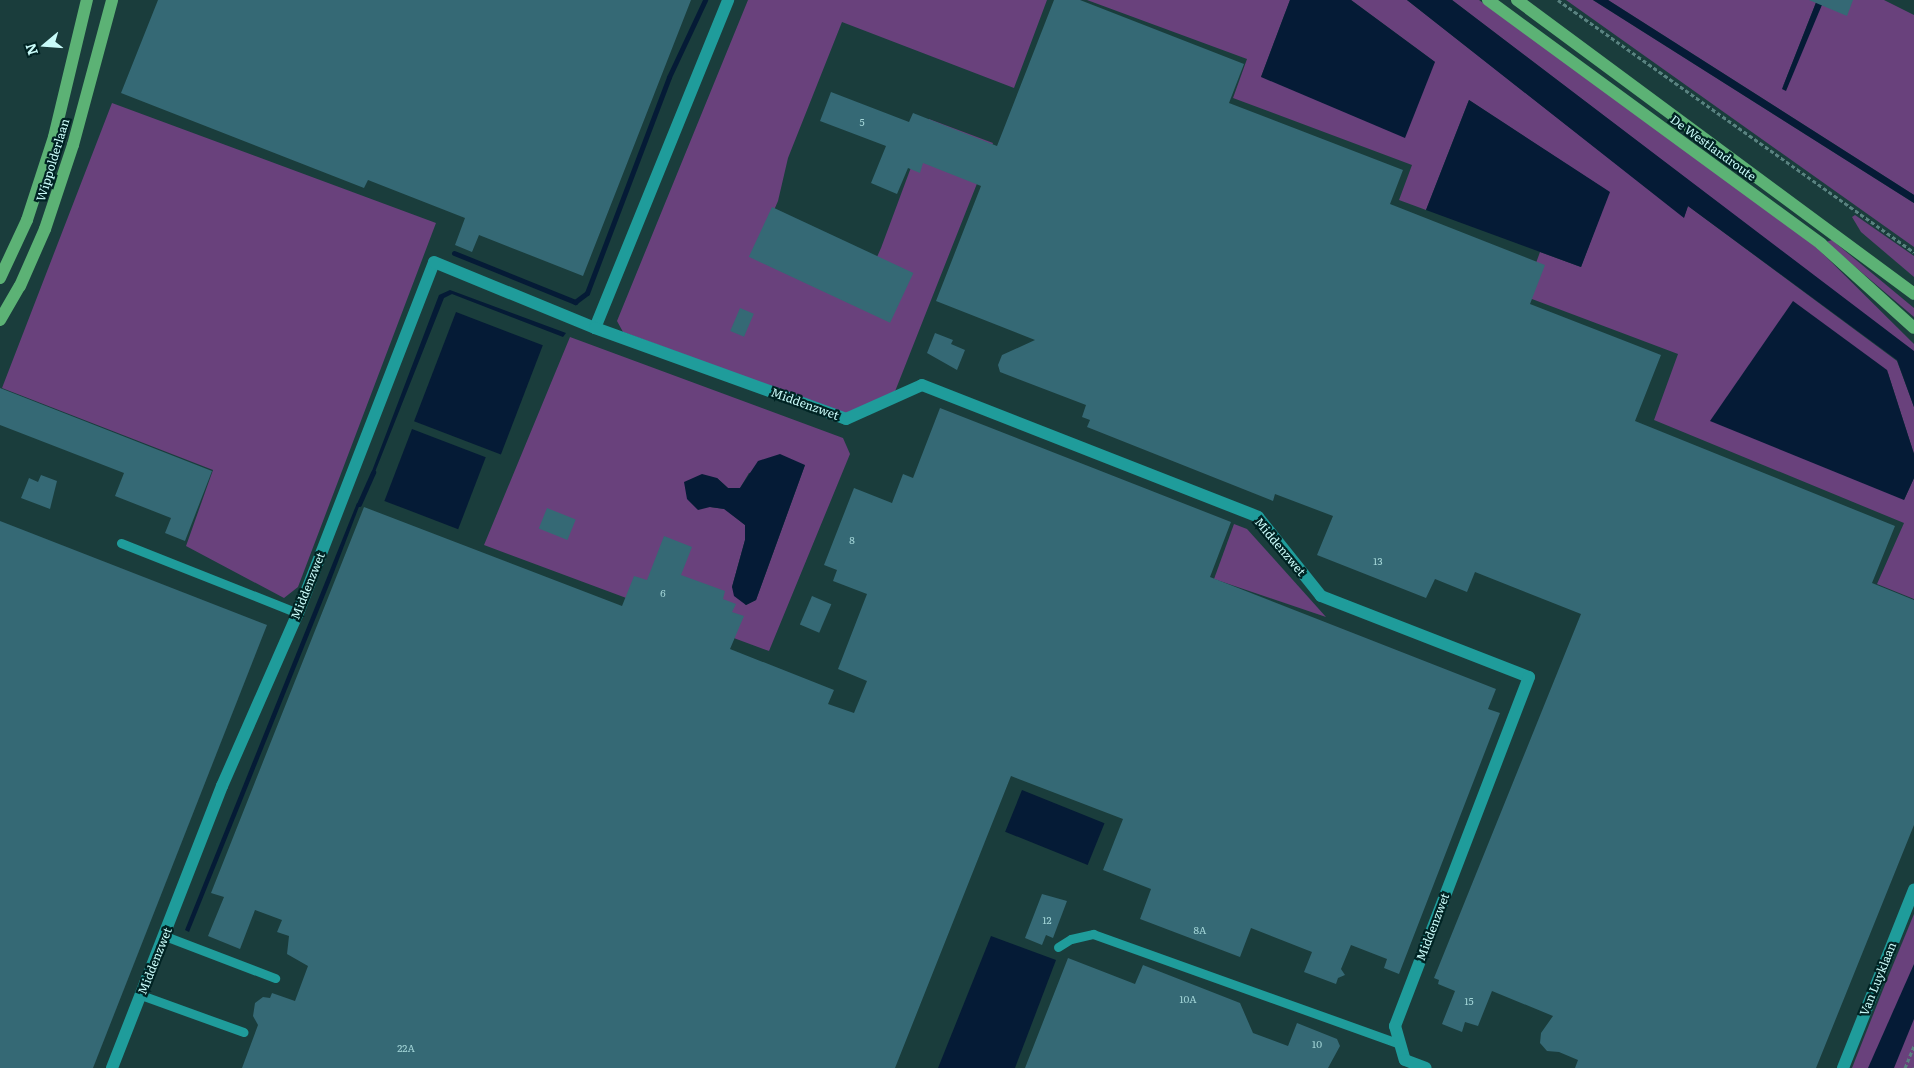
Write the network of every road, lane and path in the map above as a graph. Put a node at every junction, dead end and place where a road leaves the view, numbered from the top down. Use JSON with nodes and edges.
{"nodes":[{"id":1,"x":86,"y":0,"type":"edge"},
{"id":2,"x":112,"y":0,"type":"edge"},
{"id":3,"x":728,"y":0,"type":"edge"},
{"id":4,"x":1488,"y":0,"type":"edge"},
{"id":5,"x":1517,"y":0,"type":"edge"},
{"id":6,"x":1558,"y":0,"type":"edge"},
{"id":7,"x":1914,"y":252,"type":"edge"},
{"id":8,"x":0,"y":278,"type":"edge"},
{"id":9,"x":1914,"y":294,"type":"edge"},
{"id":10,"x":0,"y":320,"type":"edge"},
{"id":11,"x":595,"y":328,"type":"junction"},
{"id":12,"x":1914,"y":328,"type":"edge"},
{"id":13,"x":121,"y":543,"type":"dead end"},
{"id":14,"x":298,"y":613,"type":"junction"},
{"id":15,"x":1914,"y":890,"type":"edge"},
{"id":16,"x":165,"y":936,"type":"junction"},
{"id":17,"x":1058,"y":947,"type":"dead end"},
{"id":18,"x":275,"y":978,"type":"dead end"},
{"id":19,"x":141,"y":996,"type":"junction"},
{"id":20,"x":243,"y":1032,"type":"dead end"},
{"id":21,"x":1400,"y":1044,"type":"junction"},
{"id":22,"x":1914,"y":1046,"type":"edge"},
{"id":23,"x":112,"y":1068,"type":"edge"},
{"id":24,"x":1426,"y":1068,"type":"edge"},
{"id":25,"x":1843,"y":1068,"type":"edge"},
{"id":26,"x":1905,"y":1068,"type":"edge"}],
"edges":[{"from":1,"to":8,"type":"main road","name":"Wippolderlaan"},
{"from":2,"to":10,"type":"main road","name":"Wippolderlaan"},
{"from":3,"to":11,"type":"street"},
{"from":4,"to":12,"type":"main road","name":"De Westlandroute"},
{"from":5,"to":9,"type":"main road","name":"De Westlandroute"},
{"from":6,"to":7,"type":"path"},
{"from":11,"to":14,"type":"street","name":"Middenzwet"},
{"from":11,"to":21,"type":"street","name":"Middenzwet"},
{"from":13,"to":14,"type":"lane"},
{"from":14,"to":16,"type":"street","name":"Middenzwet"},
{"from":15,"to":25,"type":"street","name":"Van Luyklaan"},
{"from":16,"to":18,"type":"lane"},
{"from":16,"to":19,"type":"street","name":"Middenzwet"},
{"from":17,"to":21,"type":"lane"},
{"from":19,"to":20,"type":"lane"},
{"from":19,"to":23,"type":"street","name":"Middenzwet"},
{"from":21,"to":24,"type":"street","name":"Middenzwet"},
{"from":22,"to":26,"type":"path"}]}
